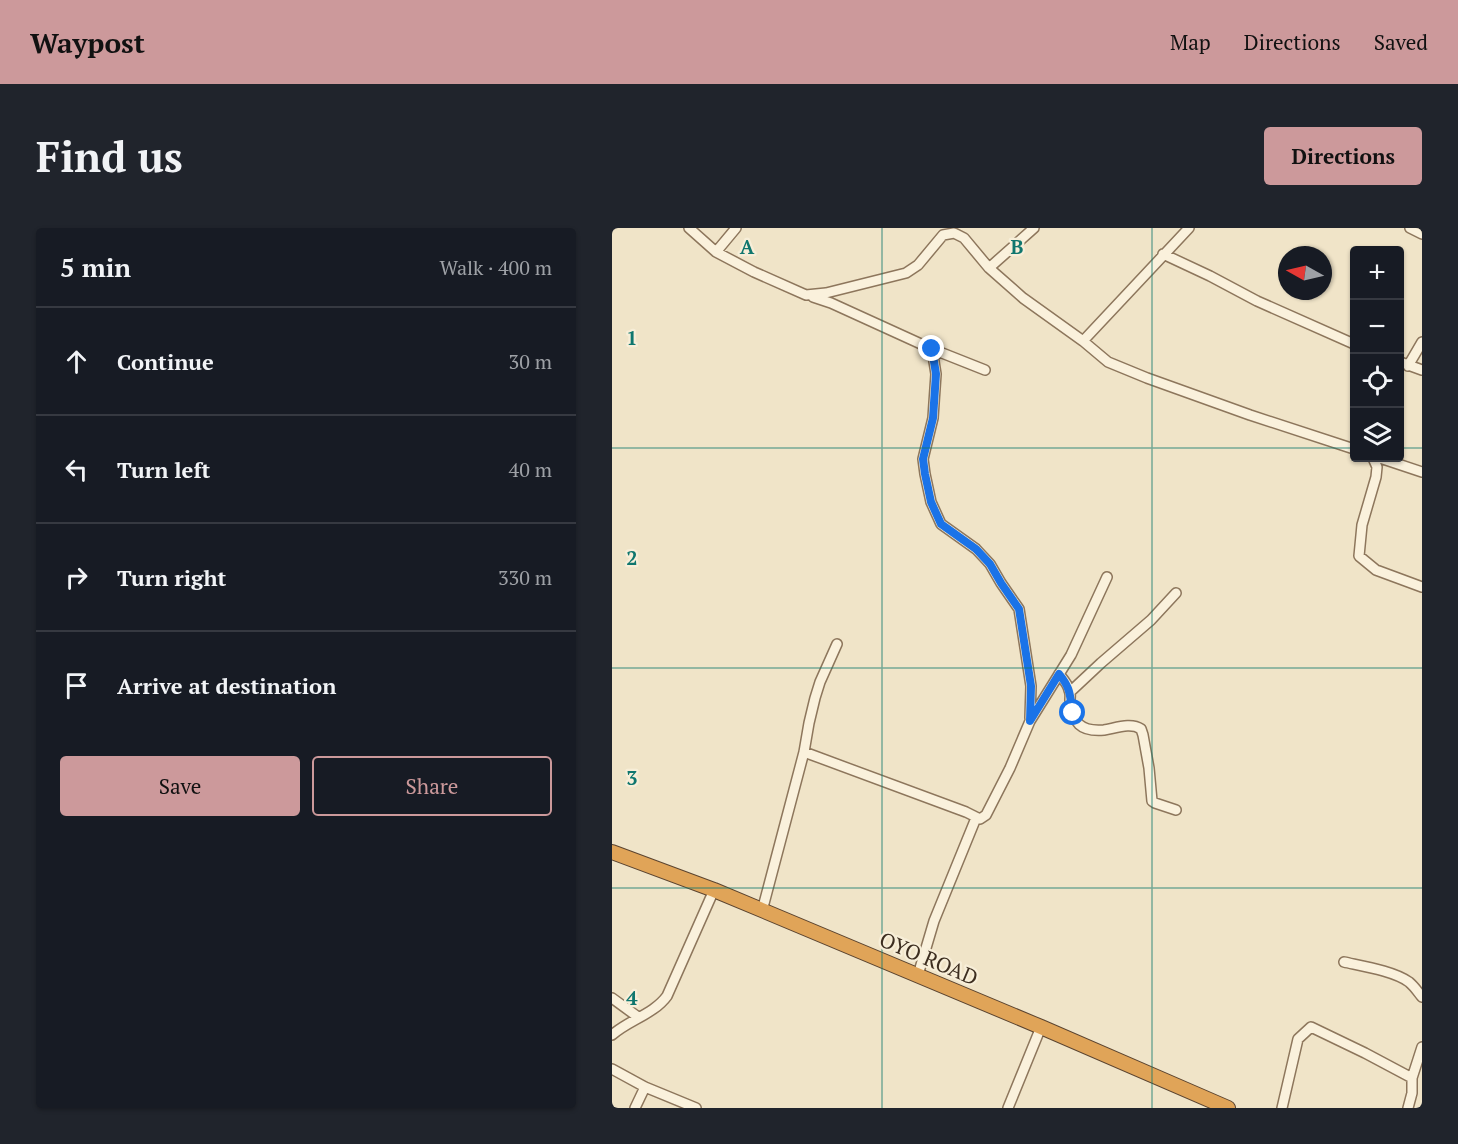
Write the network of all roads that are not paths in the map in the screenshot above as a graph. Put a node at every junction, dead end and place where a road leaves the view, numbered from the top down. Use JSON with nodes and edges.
{"nodes":[{"id":1,"x":689,"y":228,"type":"edge"},
{"id":2,"x":736,"y":228,"type":"edge"},
{"id":3,"x":1034,"y":228,"type":"edge"},
{"id":4,"x":1189,"y":228,"type":"edge"},
{"id":5,"x":1410,"y":228,"type":"edge"},
{"id":6,"x":952,"y":231,"type":"edge"},
{"id":7,"x":1422,"y":234,"type":"edge"},
{"id":8,"x":716,"y":252,"type":"junction"},
{"id":9,"x":1163,"y":254,"type":"junction"},
{"id":10,"x":989,"y":268,"type":"junction"},
{"id":11,"x":806,"y":295,"type":"junction"},
{"id":12,"x":1083,"y":340,"type":"junction"},
{"id":13,"x":1350,"y":342,"type":"edge"},
{"id":14,"x":1422,"y":342,"type":"edge"},
{"id":15,"x":932,"y":349,"type":"junction"},
{"id":16,"x":1404,"y":364,"type":"edge"},
{"id":17,"x":985,"y":369,"type":"dead end"},
{"id":18,"x":1422,"y":370,"type":"edge"},
{"id":19,"x":1350,"y":448,"type":"edge"},
{"id":20,"x":1375,"y":462,"type":"edge"},
{"id":21,"x":1392,"y":462,"type":"edge"},
{"id":22,"x":1422,"y":472,"type":"edge"},
{"id":23,"x":1107,"y":577,"type":"dead end"},
{"id":24,"x":1422,"y":587,"type":"edge"},
{"id":25,"x":1176,"y":593,"type":"dead end"},
{"id":26,"x":837,"y":644,"type":"dead end"},
{"id":27,"x":1059,"y":674,"type":"junction"},
{"id":28,"x":1070,"y":692,"type":"junction"},
{"id":29,"x":1030,"y":721,"type":"junction"},
{"id":30,"x":804,"y":752,"type":"junction"},
{"id":31,"x":1176,"y":810,"type":"dead end"},
{"id":32,"x":976,"y":818,"type":"junction"},
{"id":33,"x":612,"y":852,"type":"edge"},
{"id":34,"x":714,"y":890,"type":"junction"},
{"id":35,"x":762,"y":911,"type":"junction"},
{"id":36,"x":1344,"y":962,"type":"dead end"},
{"id":37,"x":918,"y":975,"type":"junction"},
{"id":38,"x":1422,"y":997,"type":"edge"},
{"id":39,"x":612,"y":998,"type":"edge"},
{"id":40,"x":638,"y":1017,"type":"junction"},
{"id":41,"x":1041,"y":1027,"type":"junction"},
{"id":42,"x":612,"y":1035,"type":"edge"},
{"id":43,"x":1422,"y":1047,"type":"edge"},
{"id":44,"x":612,"y":1069,"type":"edge"},
{"id":45,"x":1412,"y":1078,"type":"junction"},
{"id":46,"x":645,"y":1087,"type":"junction"},
{"id":47,"x":635,"y":1108,"type":"edge"},
{"id":48,"x":696,"y":1108,"type":"edge"},
{"id":49,"x":1008,"y":1108,"type":"edge"},
{"id":50,"x":1228,"y":1108,"type":"edge"},
{"id":51,"x":1282,"y":1108,"type":"edge"},
{"id":52,"x":1408,"y":1108,"type":"edge"}],
"edges":[{"from":1,"to":8,"type":"street"},
{"from":2,"to":8,"type":"street"},
{"from":3,"to":10,"type":"street"},
{"from":4,"to":9,"type":"street"},
{"from":5,"to":7,"type":"street"},
{"from":6,"to":10,"type":"street"},
{"from":6,"to":11,"type":"street"},
{"from":8,"to":11,"type":"street"},
{"from":9,"to":12,"type":"street"},
{"from":9,"to":13,"type":"street"},
{"from":10,"to":12,"type":"street"},
{"from":11,"to":15,"type":"street"},
{"from":12,"to":19,"type":"street"},
{"from":14,"to":16,"type":"street"},
{"from":15,"to":17,"type":"street"},
{"from":15,"to":29,"type":"street"},
{"from":16,"to":18,"type":"street"},
{"from":20,"to":24,"type":"street"},
{"from":21,"to":22,"type":"street"},
{"from":23,"to":27,"type":"street"},
{"from":25,"to":28,"type":"street"},
{"from":26,"to":30,"type":"street"},
{"from":27,"to":28,"type":"street"},
{"from":27,"to":29,"type":"street"},
{"from":28,"to":31,"type":"street"},
{"from":29,"to":32,"type":"street"},
{"from":30,"to":32,"type":"street"},
{"from":30,"to":35,"type":"street"},
{"from":32,"to":37,"type":"street"},
{"from":33,"to":34,"type":"highway","name":"OYO ROAD"},
{"from":34,"to":35,"type":"highway","name":"OYO ROAD"},
{"from":34,"to":40,"type":"street"},
{"from":35,"to":37,"type":"highway","name":"OYO ROAD"},
{"from":36,"to":38,"type":"street"},
{"from":37,"to":41,"type":"highway","name":"OYO ROAD"},
{"from":39,"to":40,"type":"street"},
{"from":40,"to":42,"type":"street"},
{"from":41,"to":49,"type":"street"},
{"from":41,"to":50,"type":"highway","name":"OYO ROAD"},
{"from":43,"to":45,"type":"street"},
{"from":44,"to":46,"type":"street"},
{"from":45,"to":51,"type":"street"},
{"from":45,"to":52,"type":"street"},
{"from":46,"to":47,"type":"street"},
{"from":46,"to":48,"type":"street"}]}
